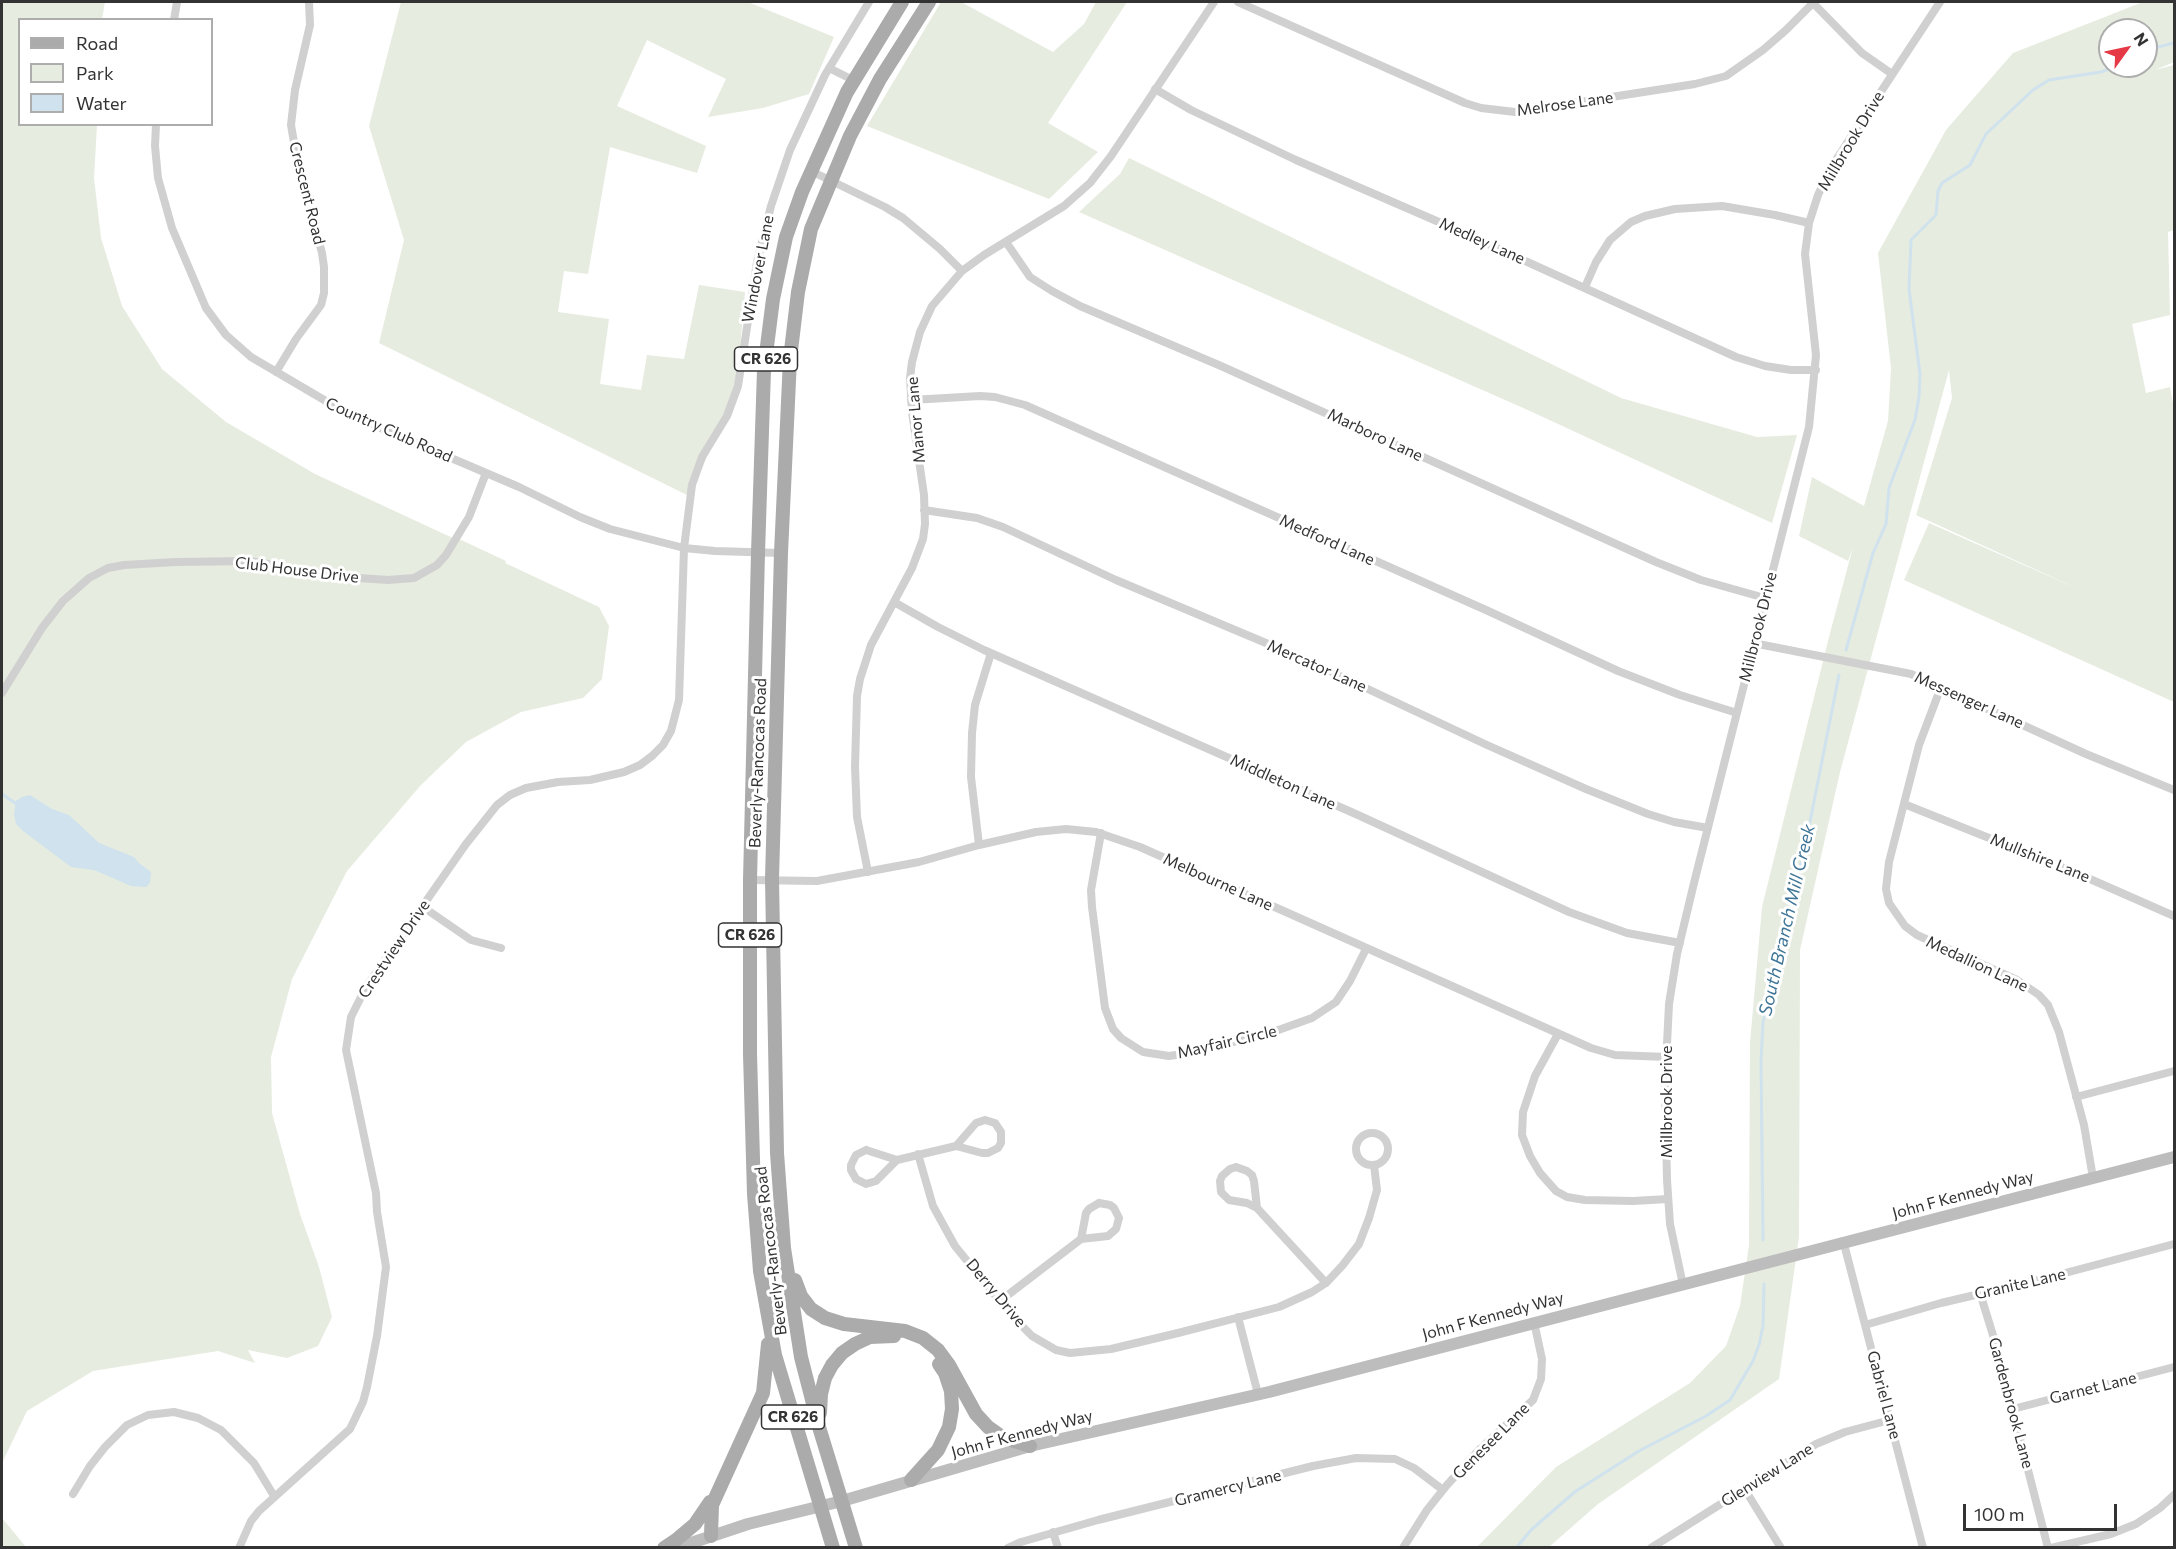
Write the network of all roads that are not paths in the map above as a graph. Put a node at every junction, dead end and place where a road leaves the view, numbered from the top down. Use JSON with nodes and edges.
{"nodes":[{"id":1,"x":177,"y":2,"type":"edge"},
{"id":2,"x":309,"y":2,"type":"edge"},
{"id":3,"x":869,"y":2,"type":"edge"},
{"id":4,"x":902,"y":2,"type":"edge"},
{"id":5,"x":929,"y":2,"type":"edge"},
{"id":6,"x":1214,"y":2,"type":"edge"},
{"id":7,"x":1238,"y":2,"type":"edge"},
{"id":8,"x":1813,"y":2,"type":"edge"},
{"id":9,"x":1940,"y":2,"type":"edge"},
{"id":10,"x":174,"y":18,"type":"edge"},
{"id":11,"x":829,"y":68,"type":"junction"},
{"id":12,"x":1892,"y":74,"type":"junction"},
{"id":13,"x":853,"y":80,"type":"junction"},
{"id":14,"x":1155,"y":89,"type":"junction"},
{"id":15,"x":156,"y":126,"type":"edge"},
{"id":16,"x":812,"y":171,"type":"junction"},
{"id":17,"x":831,"y":180,"type":"junction"},
{"id":18,"x":1809,"y":224,"type":"junction"},
{"id":19,"x":1006,"y":242,"type":"junction"},
{"id":20,"x":962,"y":272,"type":"junction"},
{"id":21,"x":1585,"y":287,"type":"junction"},
{"id":22,"x":1816,"y":370,"type":"junction"},
{"id":23,"x":276,"y":372,"type":"junction"},
{"id":24,"x":911,"y":400,"type":"junction"},
{"id":25,"x":486,"y":473,"type":"junction"},
{"id":26,"x":924,"y":510,"type":"junction"},
{"id":27,"x":684,"y":548,"type":"junction"},
{"id":28,"x":758,"y":553,"type":"junction"},
{"id":29,"x":781,"y":554,"type":"junction"},
{"id":30,"x":1765,"y":598,"type":"junction"},
{"id":31,"x":894,"y":602,"type":"junction"},
{"id":32,"x":1753,"y":643,"type":"junction"},
{"id":33,"x":991,"y":653,"type":"junction"},
{"id":34,"x":1941,"y":687,"type":"junction"},
{"id":35,"x":2,"y":693,"type":"edge"},
{"id":36,"x":1737,"y":713,"type":"junction"},
{"id":37,"x":2175,"y":790,"type":"edge"},
{"id":38,"x":1904,"y":804,"type":"junction"},
{"id":39,"x":1708,"y":828,"type":"junction"},
{"id":40,"x":1101,"y":833,"type":"junction"},
{"id":41,"x":980,"y":845,"type":"junction"},
{"id":42,"x":868,"y":872,"type":"junction"},
{"id":43,"x":772,"y":879,"type":"junction"},
{"id":44,"x":750,"y":880,"type":"junction"},
{"id":45,"x":423,"y":907,"type":"junction"},
{"id":46,"x":2175,"y":916,"type":"edge"},
{"id":47,"x":1680,"y":943,"type":"junction"},
{"id":48,"x":501,"y":948,"type":"dead end"},
{"id":49,"x":1366,"y":949,"type":"junction"},
{"id":50,"x":1558,"y":1034,"type":"junction"},
{"id":51,"x":1667,"y":1057,"type":"junction"},
{"id":52,"x":2175,"y":1071,"type":"edge"},
{"id":53,"x":2076,"y":1097,"type":"junction"},
{"id":54,"x":956,"y":1146,"type":"junction"},
{"id":55,"x":918,"y":1154,"type":"junction"},
{"id":56,"x":2175,"y":1157,"type":"edge"},
{"id":57,"x":897,"y":1160,"type":"junction"},
{"id":58,"x":1374,"y":1165,"type":"dead end"},
{"id":59,"x":2093,"y":1178,"type":"junction"},
{"id":60,"x":1668,"y":1199,"type":"junction"},
{"id":61,"x":1257,"y":1208,"type":"junction"},
{"id":62,"x":1081,"y":1239,"type":"junction"},
{"id":63,"x":1844,"y":1244,"type":"junction"},
{"id":64,"x":2175,"y":1244,"type":"edge"},
{"id":65,"x":784,"y":1248,"type":"junction"},
{"id":66,"x":1326,"y":1283,"type":"junction"},
{"id":67,"x":1683,"y":1285,"type":"junction"},
{"id":68,"x":1980,"y":1293,"type":"junction"},
{"id":69,"x":1000,"y":1301,"type":"junction"},
{"id":70,"x":1238,"y":1317,"type":"junction"},
{"id":71,"x":1533,"y":1322,"type":"junction"},
{"id":72,"x":1865,"y":1325,"type":"junction"},
{"id":73,"x":769,"y":1327,"type":"junction"},
{"id":74,"x":2175,"y":1367,"type":"edge"},
{"id":75,"x":1258,"y":1394,"type":"junction"},
{"id":76,"x":2013,"y":1409,"type":"junction"},
{"id":77,"x":1890,"y":1419,"type":"junction"},
{"id":78,"x":819,"y":1427,"type":"junction"},
{"id":79,"x":1030,"y":1446,"type":"junction"},
{"id":80,"x":911,"y":1480,"type":"junction"},
{"id":81,"x":1744,"y":1488,"type":"junction"},
{"id":82,"x":1443,"y":1490,"type":"junction"},
{"id":83,"x":717,"y":1493,"type":"junction"},
{"id":84,"x":73,"y":1494,"type":"dead end"},
{"id":85,"x":2175,"y":1495,"type":"edge"},
{"id":86,"x":274,"y":1496,"type":"junction"},
{"id":87,"x":842,"y":1501,"type":"junction"},
{"id":88,"x":820,"y":1507,"type":"junction"},
{"id":89,"x":1053,"y":1533,"type":"junction"},
{"id":90,"x":711,"y":1536,"type":"junction"},
{"id":91,"x":239,"y":1548,"type":"edge"},
{"id":92,"x":663,"y":1548,"type":"edge"},
{"id":93,"x":676,"y":1548,"type":"edge"},
{"id":94,"x":833,"y":1548,"type":"edge"},
{"id":95,"x":856,"y":1548,"type":"edge"},
{"id":96,"x":1008,"y":1548,"type":"edge"},
{"id":97,"x":1058,"y":1548,"type":"edge"},
{"id":98,"x":1403,"y":1548,"type":"edge"},
{"id":99,"x":1651,"y":1548,"type":"edge"},
{"id":100,"x":1781,"y":1548,"type":"edge"},
{"id":101,"x":1923,"y":1548,"type":"edge"},
{"id":102,"x":2050,"y":1548,"type":"edge"}],
"edges":[{"from":1,"to":10,"type":"street"},
{"from":2,"to":23,"type":"street","name":"Crescent Road"},
{"from":3,"to":11,"type":"street","name":"Windover Lane"},
{"from":4,"to":13,"type":"main road","name":"Beverly-Rancocas Road","number":"CR 626"},
{"from":5,"to":17,"type":"main road","name":"Beverly-Rancocas Road","number":"CR 626"},
{"from":6,"to":14,"type":"street","name":"Manor Lane"},
{"from":7,"to":8,"type":"street","name":"Melrose Lane"},
{"from":8,"to":12,"type":"street"},
{"from":9,"to":12,"type":"street","name":"Millbrook Drive"},
{"from":11,"to":13,"type":"street"},
{"from":11,"to":27,"type":"street","name":"Windover Lane"},
{"from":12,"to":18,"type":"street","name":"Millbrook Drive"},
{"from":13,"to":16,"type":"main road","name":"Beverly-Rancocas Road","number":"CR 626"},
{"from":14,"to":19,"type":"street","name":"Manor Lane"},
{"from":14,"to":21,"type":"street","name":"Medley Lane"},
{"from":15,"to":23,"type":"street","name":"Country Club Road"},
{"from":16,"to":17,"type":"street"},
{"from":16,"to":28,"type":"main road","name":"Beverly-Rancocas Road","number":"CR 626"},
{"from":17,"to":20,"type":"street"},
{"from":17,"to":29,"type":"main road","name":"Beverly-Rancocas Road","number":"CR 626"},
{"from":18,"to":21,"type":"street"},
{"from":18,"to":22,"type":"street","name":"Millbrook Drive"},
{"from":19,"to":20,"type":"street","name":"Manor Lane"},
{"from":19,"to":30,"type":"street","name":"Marboro Lane"},
{"from":20,"to":24,"type":"street","name":"Manor Lane"},
{"from":21,"to":22,"type":"street","name":"Medley Lane"},
{"from":22,"to":30,"type":"street","name":"Millbrook Drive"},
{"from":23,"to":25,"type":"street","name":"Country Club Road"},
{"from":24,"to":26,"type":"street","name":"Manor Lane"},
{"from":24,"to":36,"type":"street","name":"Medford Lane"},
{"from":25,"to":27,"type":"street","name":"Country Club Road"},
{"from":25,"to":35,"type":"street","name":"Club House Drive"},
{"from":26,"to":31,"type":"street","name":"Manor Lane"},
{"from":26,"to":39,"type":"street","name":"Mercator Lane"},
{"from":27,"to":28,"type":"street","name":"Country Club Road"},
{"from":27,"to":45,"type":"street","name":"Crestview Drive"},
{"from":28,"to":29,"type":"street","name":"Country Club Road"},
{"from":28,"to":44,"type":"main road","name":"Beverly-Rancocas Road","number":"CR 626"},
{"from":29,"to":43,"type":"main road","name":"Beverly-Rancocas Road","number":"CR 626"},
{"from":30,"to":32,"type":"street","name":"Millbrook Drive"},
{"from":31,"to":33,"type":"street","name":"Middleton Lane"},
{"from":31,"to":42,"type":"street","name":"Manor Lane"},
{"from":32,"to":34,"type":"street","name":"Messenger Lane"},
{"from":32,"to":36,"type":"street","name":"Millbrook Drive"},
{"from":33,"to":41,"type":"street"},
{"from":33,"to":47,"type":"street","name":"Middleton Lane"},
{"from":34,"to":37,"type":"street","name":"Messenger Lane"},
{"from":34,"to":38,"type":"street","name":"Medallion Lane"},
{"from":36,"to":39,"type":"street","name":"Millbrook Drive"},
{"from":38,"to":46,"type":"street","name":"Mullshire Lane"},
{"from":38,"to":53,"type":"street","name":"Medallion Lane"},
{"from":39,"to":47,"type":"street","name":"Millbrook Drive"},
{"from":40,"to":41,"type":"street","name":"Melbourne Lane"},
{"from":40,"to":49,"type":"street","name":"Melbourne Lane"},
{"from":40,"to":49,"type":"street","name":"Mayfair Circle"},
{"from":41,"to":42,"type":"street","name":"Melbourne Lane"},
{"from":42,"to":43,"type":"street","name":"Melbourne Lane"},
{"from":43,"to":44,"type":"street","name":"Melbourne Lane"},
{"from":43,"to":65,"type":"main road","name":"Beverly-Rancocas Road","number":"CR 626"},
{"from":44,"to":73,"type":"main road","name":"Beverly-Rancocas Road","number":"CR 626"},
{"from":45,"to":48,"type":"street"},
{"from":45,"to":86,"type":"street","name":"Crestview Drive"},
{"from":47,"to":51,"type":"street","name":"Millbrook Drive"},
{"from":49,"to":50,"type":"street","name":"Melbourne Lane"},
{"from":50,"to":51,"type":"street","name":"Melbourne Lane"},
{"from":50,"to":60,"type":"street"},
{"from":51,"to":60,"type":"street","name":"Millbrook Drive"},
{"from":52,"to":53,"type":"street"},
{"from":53,"to":59,"type":"street","name":"Medallion Lane"},
{"from":54,"to":54,"type":"street"},
{"from":54,"to":55,"type":"street"},
{"from":55,"to":57,"type":"street"},
{"from":55,"to":69,"type":"street","name":"Derry Drive"},
{"from":56,"to":59,"type":"street","name":"John F Kennedy Way"},
{"from":57,"to":57,"type":"street"},
{"from":58,"to":66,"type":"street","name":"Derry Drive"},
{"from":59,"to":63,"type":"street","name":"John F Kennedy Way"},
{"from":60,"to":67,"type":"street","name":"Millbrook Drive"},
{"from":61,"to":61,"type":"street"},
{"from":61,"to":66,"type":"street"},
{"from":62,"to":62,"type":"street"},
{"from":62,"to":69,"type":"street"},
{"from":63,"to":67,"type":"street","name":"John F Kennedy Way"},
{"from":63,"to":72,"type":"street","name":"Gabriel Lane"},
{"from":64,"to":68,"type":"street","name":"Granite Lane"},
{"from":65,"to":78,"type":"main road","name":"Beverly-Rancocas Road","number":"CR 626"},
{"from":65,"to":79,"type":"main road"},
{"from":66,"to":70,"type":"street","name":"Derry Drive"},
{"from":67,"to":71,"type":"street","name":"John F Kennedy Way"},
{"from":68,"to":72,"type":"street","name":"Granite Lane"},
{"from":68,"to":76,"type":"street","name":"Gardenbrook Lane"},
{"from":69,"to":70,"type":"street","name":"Derry Drive"},
{"from":70,"to":75,"type":"street"},
{"from":71,"to":75,"type":"street","name":"John F Kennedy Way"},
{"from":71,"to":82,"type":"street","name":"Genesee Lane"},
{"from":72,"to":77,"type":"street","name":"Gabriel Lane"},
{"from":73,"to":83,"type":"main road"},
{"from":73,"to":88,"type":"main road","name":"Beverly-Rancocas Road","number":"CR 626"},
{"from":74,"to":76,"type":"street","name":"Garnet Lane"},
{"from":75,"to":79,"type":"street","name":"John F Kennedy Way"},
{"from":76,"to":102,"type":"street","name":"Gardenbrook Lane"},
{"from":77,"to":81,"type":"street","name":"Glenview Lane"},
{"from":77,"to":101,"type":"street","name":"Gabriel Lane"},
{"from":78,"to":80,"type":"main road"},
{"from":78,"to":87,"type":"main road","name":"Beverly-Rancocas Road","number":"CR 626"},
{"from":79,"to":80,"type":"street","name":"John F Kennedy Way"},
{"from":80,"to":87,"type":"street","name":"John F Kennedy Way"},
{"from":81,"to":99,"type":"street","name":"Glenview Lane"},
{"from":81,"to":100,"type":"street"},
{"from":82,"to":89,"type":"street","name":"Gramercy Lane"},
{"from":82,"to":98,"type":"street","name":"Genesee Lane"},
{"from":83,"to":90,"type":"main road"},
{"from":83,"to":92,"type":"main road"},
{"from":84,"to":86,"type":"street"},
{"from":85,"to":102,"type":"street"},
{"from":86,"to":91,"type":"street","name":"Crestview Drive"},
{"from":87,"to":88,"type":"street","name":"John F Kennedy Way"},
{"from":87,"to":95,"type":"main road","name":"Beverly-Rancocas Road","number":"CR 626"},
{"from":88,"to":90,"type":"street","name":"John F Kennedy Way"},
{"from":88,"to":94,"type":"main road","name":"Beverly-Rancocas Road","number":"CR 626"},
{"from":89,"to":96,"type":"street","name":"Gramercy Lane"},
{"from":89,"to":97,"type":"street"},
{"from":90,"to":93,"type":"street","name":"John F Kennedy Way"}]}
